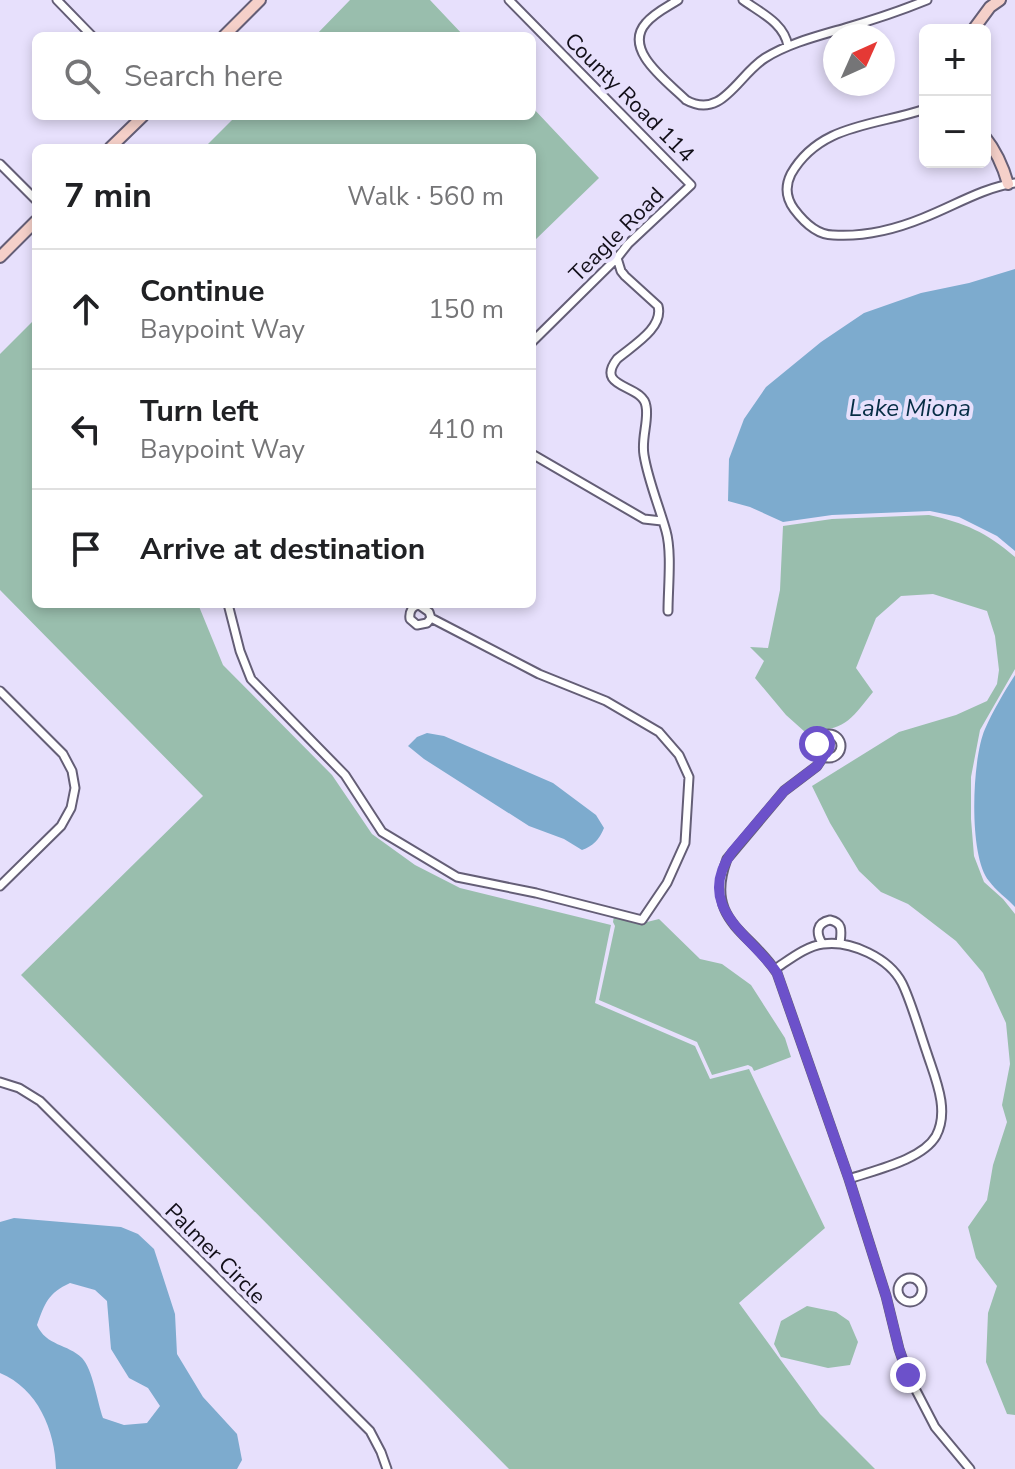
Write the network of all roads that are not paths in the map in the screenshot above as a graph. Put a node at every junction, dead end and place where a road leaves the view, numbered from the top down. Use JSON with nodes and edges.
{"nodes":[{"id":1,"x":57,"y":0,"type":"edge"},
{"id":2,"x":260,"y":0,"type":"edge"},
{"id":3,"x":509,"y":0,"type":"edge"},
{"id":4,"x":678,"y":0,"type":"edge"},
{"id":5,"x":743,"y":0,"type":"edge"},
{"id":6,"x":927,"y":0,"type":"edge"},
{"id":7,"x":991,"y":2,"type":"edge"},
{"id":8,"x":977,"y":24,"type":"edge"},
{"id":9,"x":88,"y":32,"type":"edge"},
{"id":10,"x":228,"y":32,"type":"edge"},
{"id":11,"x":788,"y":46,"type":"junction"},
{"id":12,"x":919,"y":110,"type":"edge"},
{"id":13,"x":139,"y":120,"type":"edge"},
{"id":14,"x":114,"y":144,"type":"edge"},
{"id":15,"x":991,"y":145,"type":"edge"},
{"id":16,"x":0,"y":164,"type":"edge"},
{"id":17,"x":1011,"y":184,"type":"edge"},
{"id":18,"x":691,"y":185,"type":"joint"},
{"id":19,"x":32,"y":196,"type":"edge"},
{"id":20,"x":32,"y":228,"type":"edge"},
{"id":21,"x":0,"y":257,"type":"edge"},
{"id":22,"x":617,"y":258,"type":"junction"},
{"id":23,"x":536,"y":338,"type":"edge"},
{"id":24,"x":536,"y":456,"type":"edge"},
{"id":25,"x":662,"y":521,"type":"junction"},
{"id":26,"x":229,"y":608,"type":"edge"},
{"id":27,"x":668,"y":611,"type":"dead end"},
{"id":28,"x":431,"y":618,"type":"dead end"},
{"id":29,"x":0,"y":691,"type":"edge"},
{"id":30,"x":823,"y":757,"type":"dead end"},
{"id":31,"x":0,"y":886,"type":"edge"},
{"id":32,"x":822,"y":943,"type":"junction"},
{"id":33,"x":840,"y":944,"type":"junction"},
{"id":34,"x":775,"y":969,"type":"junction"},
{"id":35,"x":0,"y":1082,"type":"edge"},
{"id":36,"x":849,"y":1179,"type":"junction"},
{"id":37,"x":897,"y":1292,"type":"dead end"},
{"id":38,"x":886,"y":1296,"type":"junction"},
{"id":39,"x":387,"y":1469,"type":"edge"},
{"id":40,"x":970,"y":1469,"type":"edge"}],
"edges":[{"from":1,"to":9,"type":"street"},
{"from":2,"to":10,"type":"street"},
{"from":3,"to":18,"type":"street","name":"County Road 114"},
{"from":4,"to":11,"type":"street"},
{"from":5,"to":11,"type":"street"},
{"from":6,"to":11,"type":"street"},
{"from":7,"to":8,"type":"street"},
{"from":12,"to":17,"type":"street"},
{"from":13,"to":14,"type":"street"},
{"from":15,"to":17,"type":"street"},
{"from":16,"to":19,"type":"street"},
{"from":18,"to":22,"type":"street","name":"Teagle Road"},
{"from":20,"to":21,"type":"street"},
{"from":22,"to":23,"type":"street","name":"Teagle Road"},
{"from":22,"to":25,"type":"street"},
{"from":24,"to":25,"type":"street"},
{"from":25,"to":27,"type":"street"},
{"from":26,"to":28,"type":"street"},
{"from":29,"to":31,"type":"street"},
{"from":30,"to":34,"type":"street"},
{"from":32,"to":33,"type":"street"},
{"from":32,"to":33,"type":"street"},
{"from":32,"to":34,"type":"street"},
{"from":33,"to":36,"type":"street"},
{"from":34,"to":36,"type":"street"},
{"from":35,"to":39,"type":"street","name":"Palmer Circle"},
{"from":36,"to":38,"type":"street"},
{"from":37,"to":38,"type":"street"},
{"from":38,"to":40,"type":"street"}]}
